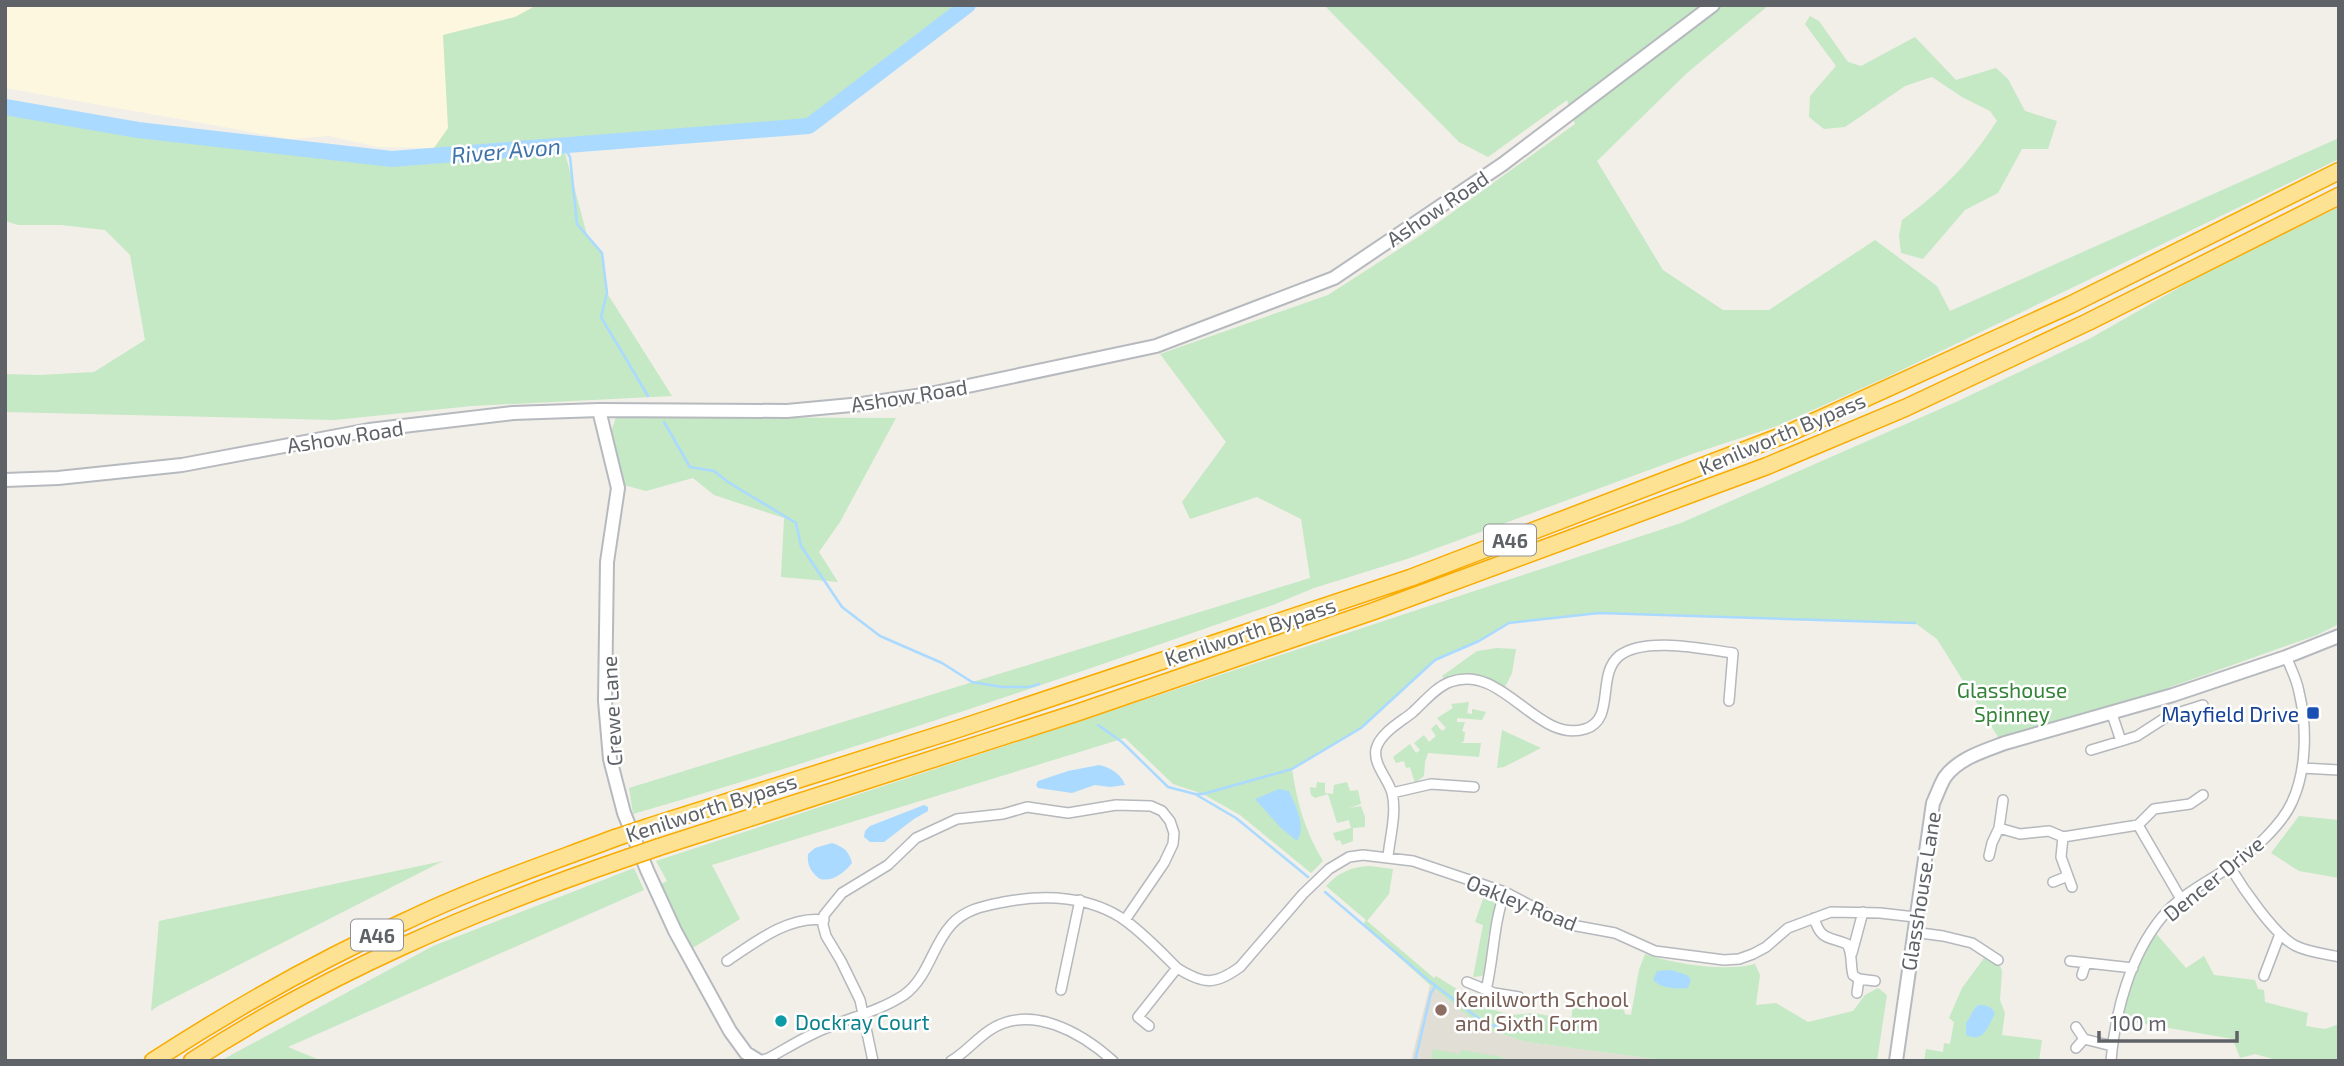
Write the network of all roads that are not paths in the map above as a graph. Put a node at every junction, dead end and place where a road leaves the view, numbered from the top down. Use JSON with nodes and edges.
{"nodes":[{"id":1,"x":1713,"y":5,"type":"edge"},
{"id":2,"x":2339,"y":171,"type":"edge"},
{"id":3,"x":2339,"y":196,"type":"edge"},
{"id":4,"x":599,"y":410,"type":"junction"},
{"id":5,"x":5,"y":480,"type":"edge"},
{"id":6,"x":2339,"y":636,"type":"edge"},
{"id":7,"x":2287,"y":657,"type":"junction"},
{"id":8,"x":1729,"y":701,"type":"dead end"},
{"id":9,"x":2203,"y":705,"type":"dead end"},
{"id":10,"x":2112,"y":714,"type":"junction"},
{"id":11,"x":2121,"y":741,"type":"junction"},
{"id":12,"x":2091,"y":750,"type":"dead end"},
{"id":13,"x":2302,"y":768,"type":"junction"},
{"id":14,"x":2339,"y":770,"type":"edge"},
{"id":15,"x":1474,"y":787,"type":"dead end"},
{"id":16,"x":1392,"y":793,"type":"junction"},
{"id":17,"x":2203,"y":795,"type":"dead end"},
{"id":18,"x":2003,"y":800,"type":"dead end"},
{"id":19,"x":2138,"y":825,"type":"junction"},
{"id":20,"x":1999,"y":828,"type":"junction"},
{"id":21,"x":2063,"y":837,"type":"junction"},
{"id":22,"x":1388,"y":856,"type":"junction"},
{"id":23,"x":1989,"y":856,"type":"dead end"},
{"id":24,"x":2230,"y":867,"type":"junction"},
{"id":25,"x":2068,"y":876,"type":"junction"},
{"id":26,"x":2053,"y":881,"type":"dead end"},
{"id":27,"x":2072,"y":887,"type":"dead end"},
{"id":28,"x":1505,"y":892,"type":"junction"},
{"id":29,"x":2181,"y":900,"type":"junction"},
{"id":30,"x":1080,"y":901,"type":"junction"},
{"id":31,"x":1863,"y":912,"type":"junction"},
{"id":32,"x":1818,"y":916,"type":"junction"},
{"id":33,"x":1916,"y":917,"type":"junction"},
{"id":34,"x":824,"y":920,"type":"junction"},
{"id":35,"x":1125,"y":920,"type":"junction"},
{"id":36,"x":1913,"y":932,"type":"junction"},
{"id":37,"x":2280,"y":934,"type":"junction"},
{"id":38,"x":1852,"y":953,"type":"junction"},
{"id":39,"x":2339,"y":957,"type":"edge"},
{"id":40,"x":1998,"y":960,"type":"dead end"},
{"id":41,"x":727,"y":961,"type":"dead end"},
{"id":42,"x":2070,"y":961,"type":"dead end"},
{"id":43,"x":2086,"y":963,"type":"junction"},
{"id":44,"x":1177,"y":968,"type":"junction"},
{"id":45,"x":2133,"y":968,"type":"junction"},
{"id":46,"x":2082,"y":975,"type":"dead end"},
{"id":47,"x":2264,"y":976,"type":"dead end"},
{"id":48,"x":1859,"y":979,"type":"junction"},
{"id":49,"x":1875,"y":981,"type":"dead end"},
{"id":50,"x":1467,"y":982,"type":"dead end"},
{"id":51,"x":1061,"y":990,"type":"dead end"},
{"id":52,"x":1486,"y":990,"type":"junction"},
{"id":53,"x":1857,"y":993,"type":"dead end"},
{"id":54,"x":1519,"y":998,"type":"dead end"},
{"id":55,"x":863,"y":1016,"type":"junction"},
{"id":56,"x":1149,"y":1026,"type":"dead end"},
{"id":57,"x":2076,"y":1027,"type":"dead end"},
{"id":58,"x":2084,"y":1039,"type":"junction"},
{"id":59,"x":2112,"y":1046,"type":"junction"},
{"id":60,"x":2076,"y":1048,"type":"dead end"},
{"id":61,"x":955,"y":1060,"type":"edge"},
{"id":62,"x":152,"y":1061,"type":"edge"},
{"id":63,"x":192,"y":1061,"type":"edge"},
{"id":64,"x":759,"y":1061,"type":"edge"},
{"id":65,"x":873,"y":1061,"type":"edge"},
{"id":66,"x":1113,"y":1061,"type":"edge"},
{"id":67,"x":1896,"y":1061,"type":"edge"},
{"id":68,"x":2111,"y":1061,"type":"edge"}],
"edges":[{"from":1,"to":4,"type":"main road","name":"Ashow Road"},
{"from":2,"to":62,"type":"highway","name":"Kenilworth Bypass","number":"A46","bridge":true},
{"from":3,"to":63,"type":"highway","name":"Kenilworth Bypass","number":"A46","bridge":true},
{"from":4,"to":5,"type":"main road","name":"Ashow Road"},
{"from":4,"to":64,"type":"main road","name":"Crewe Lane"},
{"from":6,"to":7,"type":"main road","name":"Glasshouse Lane"},
{"from":7,"to":10,"type":"main road","name":"Glasshouse Lane"},
{"from":7,"to":13,"type":"street","name":"Dencer Drive"},
{"from":8,"to":16,"type":"street"},
{"from":9,"to":11,"type":"street"},
{"from":10,"to":11,"type":"street"},
{"from":10,"to":33,"type":"main road","name":"Glasshouse Lane"},
{"from":11,"to":12,"type":"street"},
{"from":13,"to":14,"type":"street"},
{"from":13,"to":24,"type":"street","name":"Dencer Drive"},
{"from":15,"to":16,"type":"street"},
{"from":16,"to":22,"type":"street"},
{"from":17,"to":19,"type":"street"},
{"from":18,"to":20,"type":"street"},
{"from":19,"to":21,"type":"street"},
{"from":19,"to":29,"type":"street"},
{"from":20,"to":21,"type":"street"},
{"from":20,"to":23,"type":"street"},
{"from":21,"to":25,"type":"street"},
{"from":22,"to":28,"type":"street","name":"Oakley Road"},
{"from":22,"to":44,"type":"street","name":"Oakley Road"},
{"from":24,"to":29,"type":"street","name":"Dencer Drive"},
{"from":24,"to":37,"type":"street"},
{"from":25,"to":26,"type":"street"},
{"from":25,"to":27,"type":"street"},
{"from":28,"to":32,"type":"street","name":"Oakley Road"},
{"from":28,"to":52,"type":"street"},
{"from":29,"to":45,"type":"street","name":"Dencer Drive"},
{"from":30,"to":35,"type":"street"},
{"from":30,"to":51,"type":"street"},
{"from":30,"to":55,"type":"street"},
{"from":31,"to":32,"type":"street"},
{"from":31,"to":33,"type":"street"},
{"from":31,"to":38,"type":"street"},
{"from":32,"to":38,"type":"street"},
{"from":33,"to":36,"type":"main road","name":"Glasshouse Lane"},
{"from":34,"to":35,"type":"street"},
{"from":34,"to":41,"type":"street"},
{"from":34,"to":55,"type":"street"},
{"from":35,"to":44,"type":"street"},
{"from":36,"to":40,"type":"street"},
{"from":36,"to":67,"type":"main road","name":"Glasshouse Lane"},
{"from":37,"to":39,"type":"street"},
{"from":37,"to":47,"type":"street"},
{"from":38,"to":48,"type":"street"},
{"from":42,"to":43,"type":"street"},
{"from":43,"to":45,"type":"street"},
{"from":43,"to":46,"type":"street"},
{"from":44,"to":56,"type":"street"},
{"from":45,"to":59,"type":"street","name":"Dencer Drive"},
{"from":48,"to":49,"type":"street"},
{"from":48,"to":53,"type":"street"},
{"from":50,"to":52,"type":"street"},
{"from":52,"to":54,"type":"street"},
{"from":55,"to":64,"type":"street"},
{"from":55,"to":65,"type":"street"},
{"from":57,"to":58,"type":"street"},
{"from":58,"to":59,"type":"street"},
{"from":58,"to":60,"type":"street"},
{"from":59,"to":68,"type":"street","name":"Dencer Drive"},
{"from":61,"to":66,"type":"street"}]}
